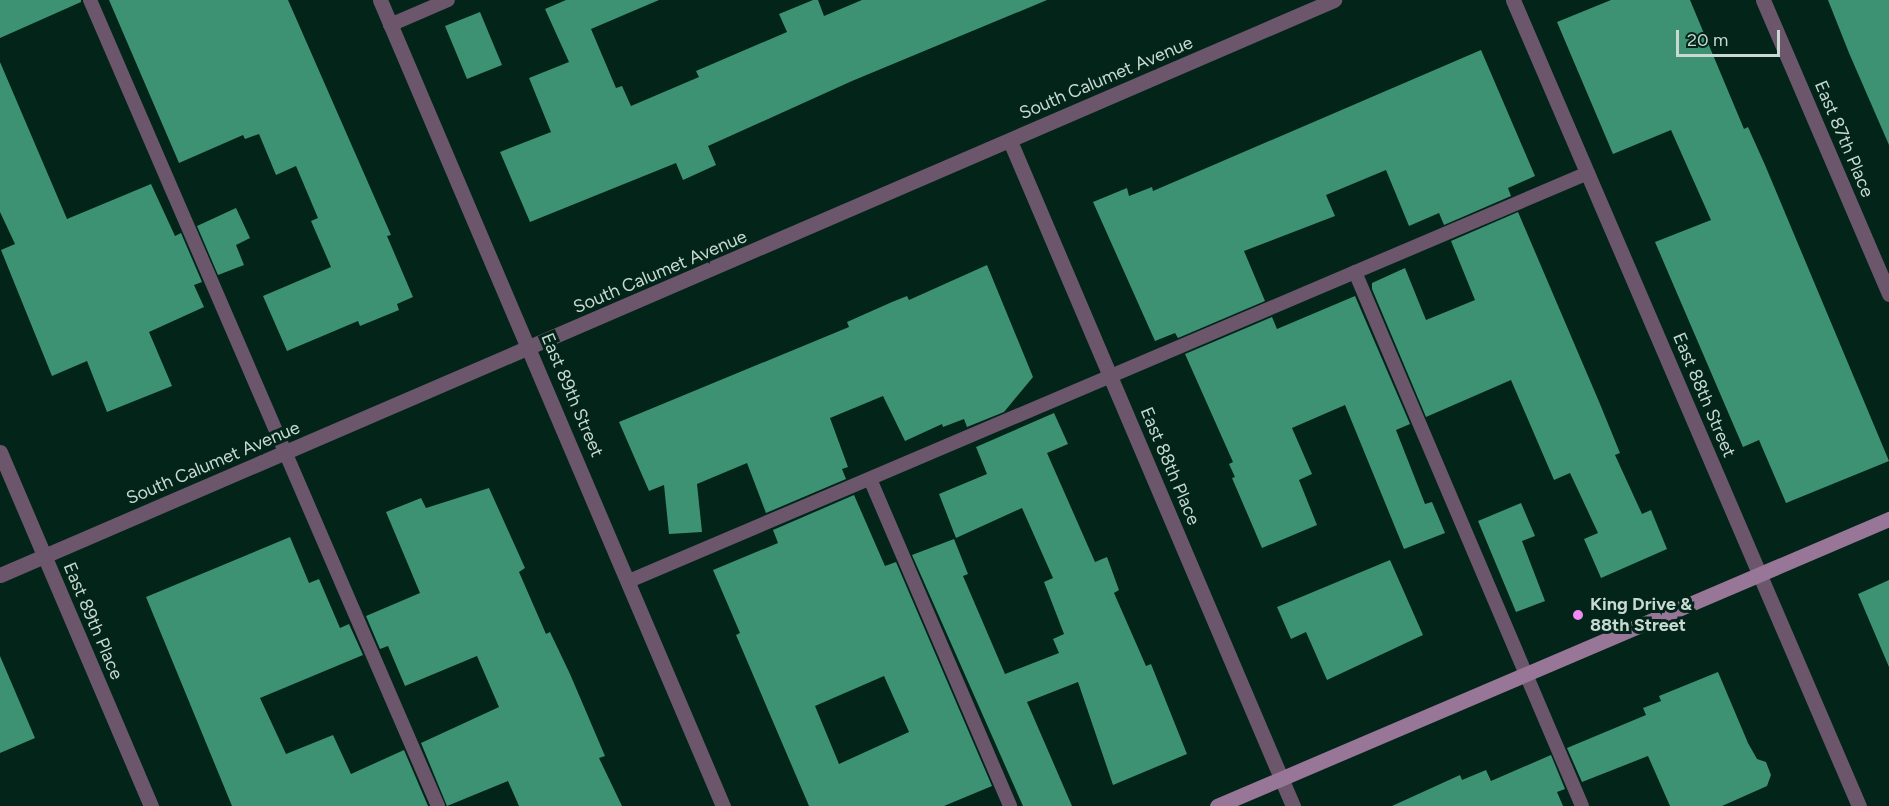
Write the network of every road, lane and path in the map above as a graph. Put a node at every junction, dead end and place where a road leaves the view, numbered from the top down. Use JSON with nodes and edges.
{"nodes":[{"id":1,"x":90,"y":0,"type":"edge"},
{"id":2,"x":380,"y":0,"type":"edge"},
{"id":3,"x":448,"y":0,"type":"edge"},
{"id":4,"x":1334,"y":0,"type":"edge"},
{"id":5,"x":1513,"y":0,"type":"edge"},
{"id":6,"x":1763,"y":0,"type":"edge"},
{"id":7,"x":390,"y":25,"type":"junction"},
{"id":8,"x":1010,"y":141,"type":"junction"},
{"id":9,"x":1588,"y":173,"type":"junction"},
{"id":10,"x":1355,"y":272,"type":"junction"},
{"id":11,"x":1889,"y":294,"type":"edge"},
{"id":12,"x":531,"y":349,"type":"junction"},
{"id":13,"x":1110,"y":376,"type":"junction"},
{"id":14,"x":0,"y":452,"type":"edge"},
{"id":15,"x":287,"y":453,"type":"junction"},
{"id":16,"x":870,"y":479,"type":"junction"},
{"id":17,"x":1889,"y":519,"type":"edge"},
{"id":18,"x":44,"y":556,"type":"junction"},
{"id":19,"x":1759,"y":574,"type":"junction"},
{"id":20,"x":0,"y":575,"type":"edge"},
{"id":21,"x":629,"y":581,"type":"junction"},
{"id":22,"x":1526,"y":673,"type":"junction"},
{"id":23,"x":1282,"y":779,"type":"junction"},
{"id":24,"x":151,"y":806,"type":"edge"},
{"id":25,"x":438,"y":806,"type":"edge"},
{"id":26,"x":723,"y":806,"type":"edge"},
{"id":27,"x":1010,"y":806,"type":"edge"},
{"id":28,"x":1217,"y":806,"type":"edge"},
{"id":29,"x":1293,"y":806,"type":"edge"},
{"id":30,"x":1582,"y":806,"type":"edge"},
{"id":31,"x":1859,"y":806,"type":"edge"}],
"edges":[{"from":1,"to":15,"type":"lane"},
{"from":2,"to":7,"type":"street","name":"East 89th Street"},
{"from":3,"to":7,"type":"lane"},
{"from":4,"to":8,"type":"street","name":"South Calumet Avenue"},
{"from":5,"to":9,"type":"street","name":"East 88th Street"},
{"from":6,"to":11,"type":"street","name":"East 87th Place"},
{"from":7,"to":12,"type":"street","name":"East 89th Street"},
{"from":8,"to":12,"type":"street","name":"South Calumet Avenue"},
{"from":8,"to":13,"type":"street","name":"East 88th Place"},
{"from":9,"to":10,"type":"lane"},
{"from":9,"to":19,"type":"street","name":"East 88th Street"},
{"from":10,"to":13,"type":"lane"},
{"from":10,"to":22,"type":"lane"},
{"from":12,"to":15,"type":"street","name":"South Calumet Avenue"},
{"from":12,"to":21,"type":"street","name":"East 89th Street"},
{"from":13,"to":16,"type":"lane"},
{"from":13,"to":23,"type":"street","name":"East 88th Place"},
{"from":14,"to":18,"type":"street","name":"East 89th Place"},
{"from":15,"to":18,"type":"street","name":"South Calumet Avenue"},
{"from":15,"to":25,"type":"lane"},
{"from":16,"to":21,"type":"lane"},
{"from":16,"to":27,"type":"lane"},
{"from":17,"to":19,"type":"street"},
{"from":18,"to":20,"type":"street","name":"South Calumet Avenue"},
{"from":18,"to":24,"type":"street","name":"East 89th Place"},
{"from":19,"to":22,"type":"street"},
{"from":19,"to":31,"type":"street","name":"East 88th Street"},
{"from":21,"to":26,"type":"street","name":"East 89th Street"},
{"from":22,"to":23,"type":"street"},
{"from":22,"to":30,"type":"lane"},
{"from":23,"to":28,"type":"street"},
{"from":23,"to":29,"type":"street","name":"East 88th Place"}]}
